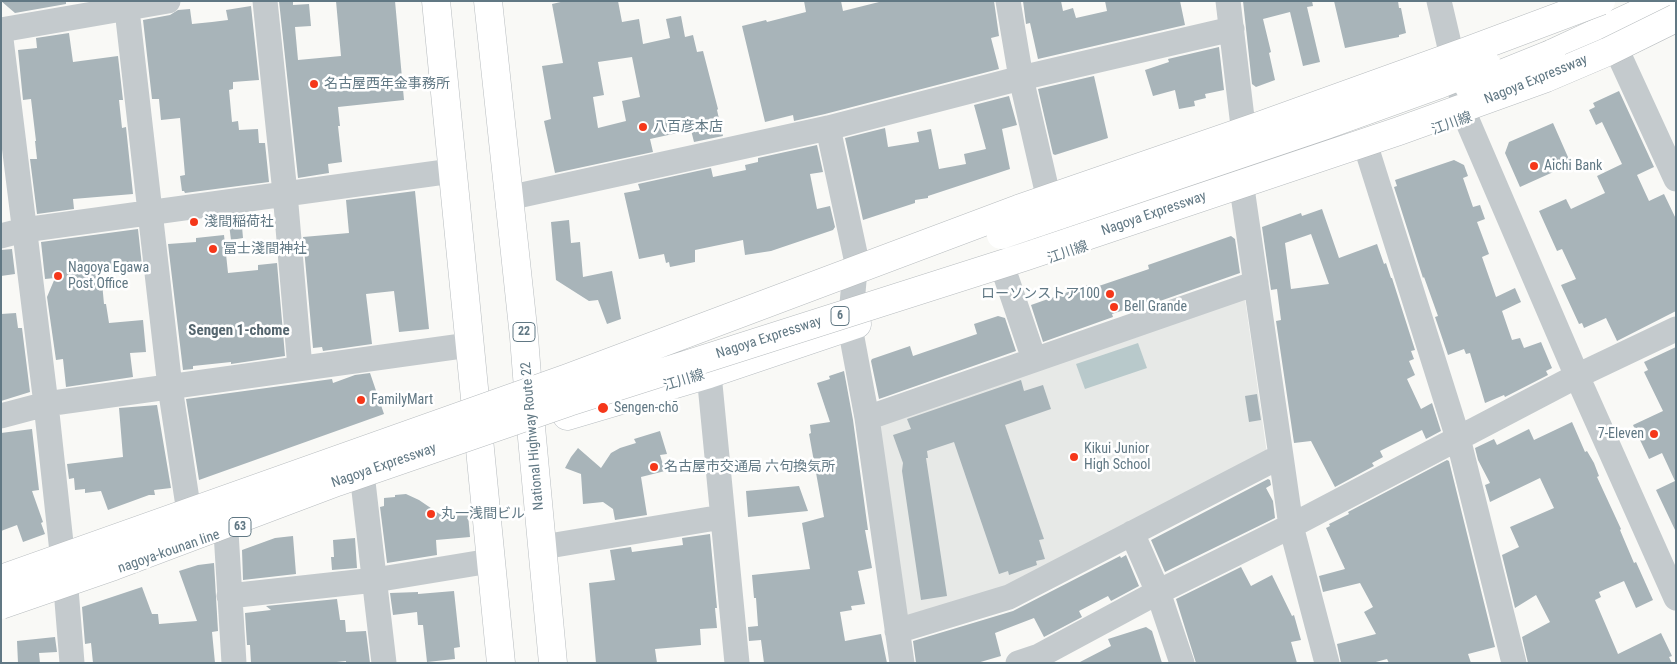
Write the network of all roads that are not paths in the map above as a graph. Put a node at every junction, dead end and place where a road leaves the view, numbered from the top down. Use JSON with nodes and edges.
{"nodes":[{"id":1,"x":168,"y":1,"type":"edge"},
{"id":2,"x":265,"y":1,"type":"edge"},
{"id":3,"x":436,"y":1,"type":"edge"},
{"id":4,"x":488,"y":1,"type":"edge"},
{"id":5,"x":1008,"y":1,"type":"edge"},
{"id":6,"x":1228,"y":1,"type":"edge"},
{"id":7,"x":1439,"y":1,"type":"edge"},
{"id":8,"x":1563,"y":1,"type":"edge"},
{"id":9,"x":1601,"y":1,"type":"edge"},
{"id":10,"x":1633,"y":1,"type":"edge"},
{"id":11,"x":1665,"y":1,"type":"edge"},
{"id":12,"x":127,"y":5,"type":"edge"},
{"id":13,"x":1676,"y":18,"type":"edge"},
{"id":14,"x":1676,"y":27,"type":"edge"},
{"id":15,"x":1232,"y":29,"type":"junction"},
{"id":16,"x":1,"y":30,"type":"edge"},
{"id":17,"x":1,"y":39,"type":"edge"},
{"id":18,"x":1548,"y":47,"type":"junction"},
{"id":19,"x":1450,"y":53,"type":"junction"},
{"id":20,"x":1619,"y":55,"type":"junction"},
{"id":21,"x":1021,"y":78,"type":"junction"},
{"id":22,"x":5,"y":95,"type":"edge"},
{"id":23,"x":1467,"y":120,"type":"junction"},
{"id":24,"x":1243,"y":126,"type":"junction"},
{"id":25,"x":828,"y":128,"type":"junction"},
{"id":26,"x":1368,"y":153,"type":"junction"},
{"id":27,"x":452,"y":171,"type":"junction"},
{"id":28,"x":1676,"y":179,"type":"edge"},
{"id":29,"x":1047,"y":191,"type":"junction"},
{"id":30,"x":285,"y":193,"type":"junction"},
{"id":31,"x":1243,"y":195,"type":"junction"},
{"id":32,"x":508,"y":198,"type":"junction"},
{"id":33,"x":151,"y":212,"type":"junction"},
{"id":34,"x":13,"y":233,"type":"edge"},
{"id":35,"x":856,"y":258,"type":"junction"},
{"id":36,"x":1005,"y":274,"type":"junction"},
{"id":37,"x":1256,"y":283,"type":"junction"},
{"id":38,"x":850,"y":326,"type":"junction"},
{"id":39,"x":1676,"y":329,"type":"edge"},
{"id":40,"x":469,"y":345,"type":"junction"},
{"id":41,"x":1034,"y":359,"type":"junction"},
{"id":42,"x":300,"y":368,"type":"junction"},
{"id":43,"x":709,"y":374,"type":"junction"},
{"id":44,"x":1577,"y":376,"type":"junction"},
{"id":45,"x":527,"y":382,"type":"junction"},
{"id":46,"x":170,"y":386,"type":"junction"},
{"id":47,"x":568,"y":390,"type":"junction"},
{"id":48,"x":476,"y":403,"type":"junction"},
{"id":49,"x":46,"y":404,"type":"junction"},
{"id":50,"x":1,"y":416,"type":"edge"},
{"id":51,"x":867,"y":418,"type":"junction"},
{"id":52,"x":531,"y":427,"type":"junction"},
{"id":53,"x":1458,"y":438,"type":"junction"},
{"id":54,"x":478,"y":443,"type":"junction"},
{"id":55,"x":1281,"y":456,"type":"junction"},
{"id":56,"x":364,"y":482,"type":"junction"},
{"id":57,"x":188,"y":506,"type":"junction"},
{"id":58,"x":722,"y":517,"type":"junction"},
{"id":59,"x":1291,"y":526,"type":"junction"},
{"id":60,"x":226,"y":532,"type":"junction"},
{"id":61,"x":1132,"y":533,"type":"junction"},
{"id":62,"x":543,"y":547,"type":"junction"},
{"id":63,"x":61,"y":551,"type":"junction"},
{"id":64,"x":490,"y":561,"type":"junction"},
{"id":65,"x":1,"y":573,"type":"edge"},
{"id":66,"x":1,"y":580,"type":"edge"},
{"id":67,"x":375,"y":580,"type":"junction"},
{"id":68,"x":66,"y":589,"type":"junction"},
{"id":69,"x":1158,"y":592,"type":"junction"},
{"id":70,"x":229,"y":596,"type":"junction"},
{"id":71,"x":1676,"y":598,"type":"edge"},
{"id":72,"x":1,"y":605,"type":"edge"},
{"id":73,"x":1,"y":612,"type":"edge"},
{"id":74,"x":897,"y":631,"type":"junction"},
{"id":75,"x":1033,"y":661,"type":"edge"},
{"id":76,"x":72,"y":663,"type":"edge"},
{"id":77,"x":234,"y":663,"type":"edge"},
{"id":78,"x":384,"y":663,"type":"edge"},
{"id":79,"x":501,"y":663,"type":"edge"},
{"id":80,"x":553,"y":663,"type":"edge"},
{"id":81,"x":737,"y":663,"type":"edge"},
{"id":82,"x":902,"y":663,"type":"edge"},
{"id":83,"x":1182,"y":663,"type":"edge"},
{"id":84,"x":1327,"y":663,"type":"edge"},
{"id":85,"x":1514,"y":663,"type":"edge"}],
"edges":[{"from":1,"to":12,"type":"street"},
{"from":2,"to":30,"type":"street"},
{"from":3,"to":27,"type":"main road"},
{"from":4,"to":32,"type":"main road","name":"National Highway Route 22","number":"22"},
{"from":5,"to":21,"type":"street"},
{"from":6,"to":15,"type":"street"},
{"from":7,"to":19,"type":"street"},
{"from":8,"to":19,"type":"main road"},
{"from":9,"to":47,"type":"main road","name":"Nagoya Expressway","number":"6","bridge":true},
{"from":10,"to":18,"type":"main road"},
{"from":11,"to":18,"type":"main road"},
{"from":12,"to":16,"type":"street"},
{"from":12,"to":33,"type":"street"},
{"from":13,"to":47,"type":"main road","name":"Nagoya Expressway","number":"6","bridge":true},
{"from":14,"to":20,"type":"main road","name":"江川線"},
{"from":15,"to":21,"type":"street"},
{"from":15,"to":24,"type":"street"},
{"from":17,"to":22,"type":"street"},
{"from":18,"to":47,"type":"main road","bridge":true},
{"from":19,"to":23,"type":"street"},
{"from":19,"to":24,"type":"main road"},
{"from":20,"to":23,"type":"main road","name":"江川線"},
{"from":20,"to":28,"type":"street"},
{"from":21,"to":25,"type":"street"},
{"from":21,"to":29,"type":"street"},
{"from":22,"to":34,"type":"street"},
{"from":23,"to":26,"type":"main road","name":"江川線"},
{"from":23,"to":44,"type":"street"},
{"from":24,"to":29,"type":"main road"},
{"from":24,"to":31,"type":"street"},
{"from":25,"to":32,"type":"street"},
{"from":25,"to":35,"type":"street"},
{"from":26,"to":31,"type":"main road","name":"江川線"},
{"from":26,"to":53,"type":"street"},
{"from":27,"to":30,"type":"street"},
{"from":27,"to":40,"type":"main road"},
{"from":29,"to":35,"type":"main road"},
{"from":30,"to":33,"type":"street"},
{"from":30,"to":42,"type":"street"},
{"from":31,"to":36,"type":"main road","name":"江川線"},
{"from":31,"to":37,"type":"street"},
{"from":32,"to":45,"type":"main road","name":"National Highway Route 22","number":"22"},
{"from":33,"to":34,"type":"street"},
{"from":33,"to":46,"type":"street"},
{"from":34,"to":49,"type":"street"},
{"from":35,"to":38,"type":"street"},
{"from":35,"to":45,"type":"main road"},
{"from":36,"to":38,"type":"main road","name":"江川線"},
{"from":36,"to":41,"type":"street"},
{"from":37,"to":41,"type":"street"},
{"from":37,"to":55,"type":"street"},
{"from":38,"to":43,"type":"main road","name":"江川線"},
{"from":38,"to":51,"type":"street"},
{"from":39,"to":44,"type":"street"},
{"from":40,"to":42,"type":"street"},
{"from":40,"to":48,"type":"main road"},
{"from":41,"to":51,"type":"street"},
{"from":42,"to":46,"type":"street"},
{"from":43,"to":52,"type":"main road","name":"江川線"},
{"from":43,"to":58,"type":"street"},
{"from":44,"to":53,"type":"street"},
{"from":44,"to":71,"type":"street"},
{"from":45,"to":48,"type":"main road"},
{"from":45,"to":52,"type":"main road","name":"National Highway Route 22","number":"22"},
{"from":46,"to":49,"type":"street"},
{"from":46,"to":57,"type":"street"},
{"from":47,"to":66,"type":"main road","name":"Nagoya Expressway","number":"6","bridge":true},
{"from":47,"to":72,"type":"main road","name":"Nagoya Expressway","number":"6","bridge":true},
{"from":48,"to":54,"type":"main road"},
{"from":48,"to":57,"type":"main road"},
{"from":49,"to":50,"type":"street"},
{"from":49,"to":63,"type":"street"},
{"from":51,"to":74,"type":"street"},
{"from":52,"to":54,"type":"main road","name":"江川線"},
{"from":52,"to":62,"type":"main road","name":"National Highway Route 22","number":"22"},
{"from":53,"to":59,"type":"street"},
{"from":53,"to":85,"type":"street"},
{"from":54,"to":56,"type":"main road","name":"nagoya-kounan line","number":"63"},
{"from":54,"to":64,"type":"main road"},
{"from":55,"to":59,"type":"street"},
{"from":55,"to":61,"type":"street"},
{"from":56,"to":60,"type":"main road","name":"nagoya-kounan line","number":"63"},
{"from":56,"to":67,"type":"street"},
{"from":57,"to":63,"type":"main road"},
{"from":58,"to":62,"type":"street"},
{"from":58,"to":81,"type":"street"},
{"from":59,"to":69,"type":"street"},
{"from":59,"to":84,"type":"street"},
{"from":60,"to":68,"type":"main road","name":"nagoya-kounan line","number":"63"},
{"from":60,"to":70,"type":"street"},
{"from":61,"to":69,"type":"street"},
{"from":61,"to":74,"type":"street"},
{"from":62,"to":80,"type":"main road","name":"National Highway Route 22","number":"22"},
{"from":63,"to":65,"type":"main road"},
{"from":63,"to":68,"type":"street"},
{"from":64,"to":67,"type":"street"},
{"from":64,"to":79,"type":"main road"},
{"from":67,"to":70,"type":"street"},
{"from":67,"to":78,"type":"street"},
{"from":68,"to":73,"type":"main road","name":"nagoya-kounan line","number":"63"},
{"from":68,"to":76,"type":"street"},
{"from":69,"to":75,"type":"street"},
{"from":69,"to":83,"type":"street"},
{"from":70,"to":77,"type":"street"},
{"from":74,"to":82,"type":"street"}]}
